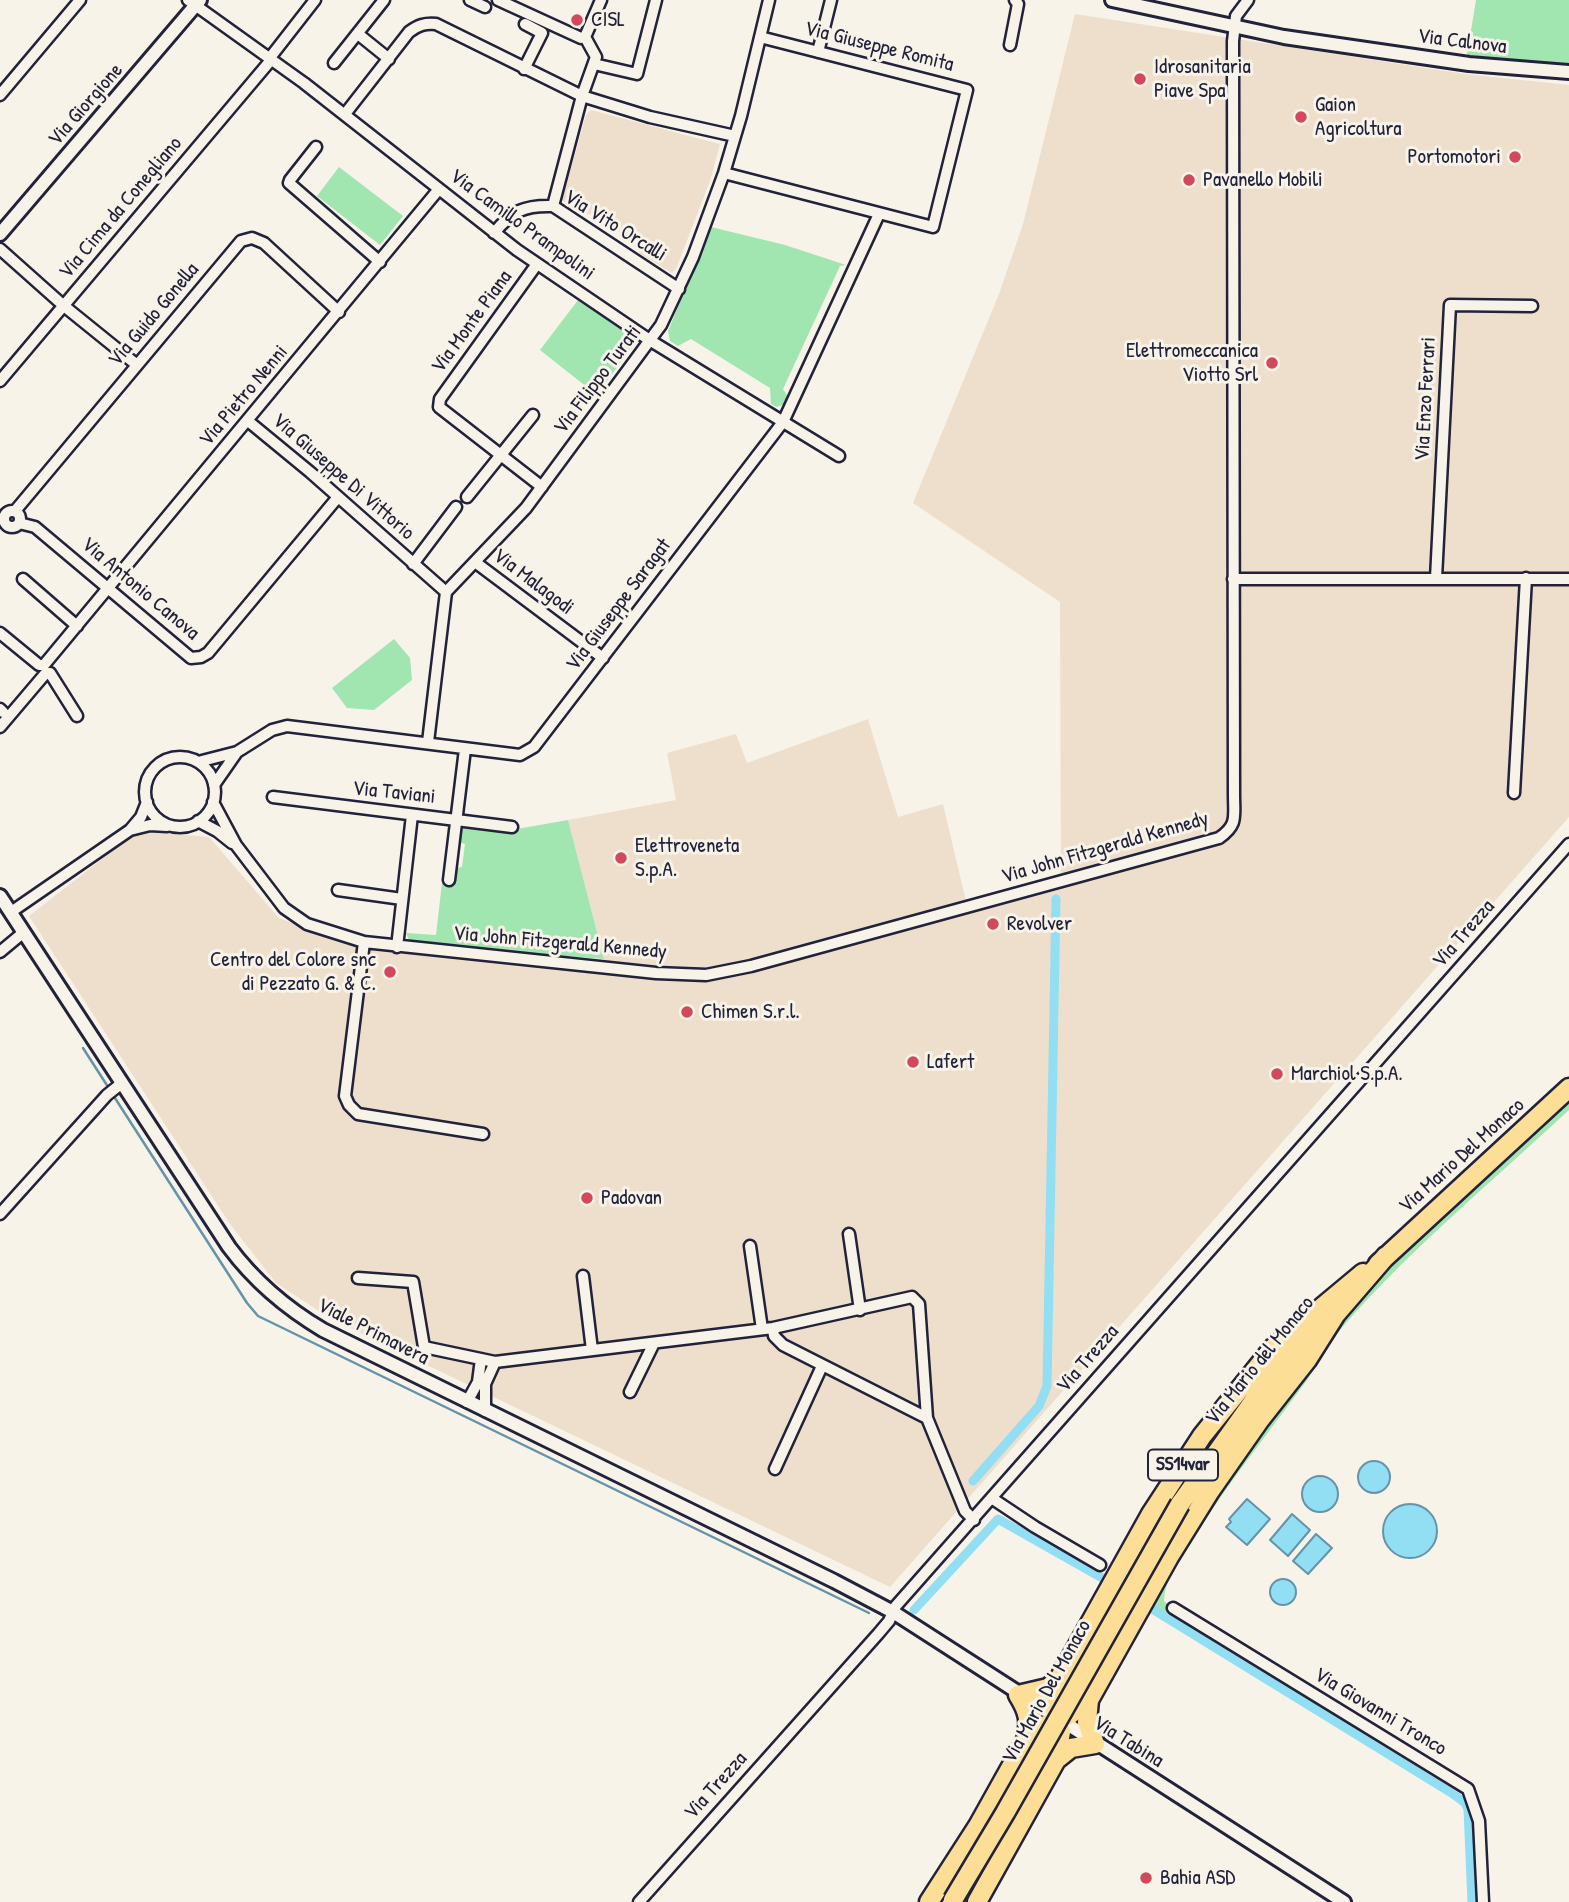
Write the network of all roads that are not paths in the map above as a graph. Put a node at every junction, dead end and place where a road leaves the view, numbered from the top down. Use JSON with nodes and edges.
{"nodes":[{"id":1,"x":80,"y":0,"type":"edge"},
{"id":2,"x":315,"y":0,"type":"edge"},
{"id":3,"x":384,"y":0,"type":"edge"},
{"id":4,"x":470,"y":0,"type":"edge"},
{"id":5,"x":498,"y":0,"type":"edge"},
{"id":6,"x":601,"y":0,"type":"edge"},
{"id":7,"x":656,"y":0,"type":"edge"},
{"id":8,"x":767,"y":0,"type":"edge"},
{"id":9,"x":831,"y":0,"type":"edge"},
{"id":10,"x":1015,"y":0,"type":"edge"},
{"id":11,"x":1112,"y":0,"type":"edge"},
{"id":12,"x":1248,"y":0,"type":"edge"},
{"id":13,"x":195,"y":2,"type":"edge"},
{"id":14,"x":485,"y":7,"type":"dead end"},
{"id":15,"x":1152,"y":7,"type":"junction"},
{"id":16,"x":525,"y":24,"type":"dead end"},
{"id":17,"x":1235,"y":24,"type":"junction"},
{"id":18,"x":358,"y":34,"type":"junction"},
{"id":19,"x":585,"y":37,"type":"junction"},
{"id":20,"x":760,"y":37,"type":"junction"},
{"id":21,"x":1010,"y":45,"type":"dead end"},
{"id":22,"x":1350,"y":45,"type":"junction"},
{"id":23,"x":818,"y":52,"type":"junction"},
{"id":24,"x":389,"y":59,"type":"junction"},
{"id":25,"x":270,"y":60,"type":"junction"},
{"id":26,"x":595,"y":60,"type":"junction"},
{"id":27,"x":334,"y":63,"type":"dead end"},
{"id":28,"x":524,"y":69,"type":"junction"},
{"id":29,"x":1569,"y":72,"type":"edge"},
{"id":30,"x":0,"y":95,"type":"edge"},
{"id":31,"x":582,"y":96,"type":"junction"},
{"id":32,"x":345,"y":114,"type":"junction"},
{"id":33,"x":735,"y":136,"type":"junction"},
{"id":34,"x":316,"y":147,"type":"dead end"},
{"id":35,"x":724,"y":173,"type":"junction"},
{"id":36,"x":439,"y":189,"type":"junction"},
{"id":37,"x":552,"y":206,"type":"junction"},
{"id":38,"x":879,"y":214,"type":"junction"},
{"id":39,"x":494,"y":233,"type":"junction"},
{"id":40,"x":0,"y":234,"type":"edge"},
{"id":41,"x":0,"y":249,"type":"edge"},
{"id":42,"x":380,"y":262,"type":"junction"},
{"id":43,"x":537,"y":264,"type":"junction"},
{"id":44,"x":679,"y":289,"type":"junction"},
{"id":45,"x":64,"y":306,"type":"junction"},
{"id":46,"x":1532,"y":306,"type":"dead end"},
{"id":47,"x":339,"y":312,"type":"junction"},
{"id":48,"x":651,"y":341,"type":"junction"},
{"id":49,"x":137,"y":365,"type":"junction"},
{"id":50,"x":0,"y":381,"type":"edge"},
{"id":51,"x":533,"y":415,"type":"dead end"},
{"id":52,"x":248,"y":421,"type":"junction"},
{"id":53,"x":783,"y":422,"type":"junction"},
{"id":54,"x":502,"y":456,"type":"junction"},
{"id":55,"x":839,"y":456,"type":"dead end"},
{"id":56,"x":542,"y":487,"type":"junction"},
{"id":57,"x":338,"y":496,"type":"junction"},
{"id":58,"x":467,"y":497,"type":"dead end"},
{"id":59,"x":0,"y":503,"type":"edge"},
{"id":60,"x":456,"y":506,"type":"dead end"},
{"id":61,"x":11,"y":512,"type":"junction"},
{"id":62,"x":19,"y":523,"type":"junction"},
{"id":63,"x":4,"y":528,"type":"edge"},
{"id":64,"x":475,"y":562,"type":"junction"},
{"id":65,"x":413,"y":564,"type":"junction"},
{"id":66,"x":1436,"y":578,"type":"junction"},
{"id":67,"x":1526,"y":578,"type":"junction"},
{"id":68,"x":23,"y":579,"type":"dead end"},
{"id":69,"x":1233,"y":579,"type":"junction"},
{"id":70,"x":1569,"y":579,"type":"edge"},
{"id":71,"x":108,"y":589,"type":"junction"},
{"id":72,"x":446,"y":592,"type":"junction"},
{"id":73,"x":77,"y":626,"type":"junction"},
{"id":74,"x":0,"y":633,"type":"edge"},
{"id":75,"x":603,"y":658,"type":"junction"},
{"id":76,"x":77,"y":716,"type":"dead end"},
{"id":77,"x":0,"y":727,"type":"edge"},
{"id":78,"x":428,"y":742,"type":"junction"},
{"id":79,"x":465,"y":749,"type":"junction"},
{"id":80,"x":237,"y":752,"type":"junction"},
{"id":81,"x":198,"y":762,"type":"junction"},
{"id":82,"x":214,"y":785,"type":"junction"},
{"id":83,"x":1514,"y":793,"type":"dead end"},
{"id":84,"x":273,"y":797,"type":"dead end"},
{"id":85,"x":147,"y":802,"type":"junction"},
{"id":86,"x":213,"y":802,"type":"junction"},
{"id":87,"x":412,"y":815,"type":"junction"},
{"id":88,"x":457,"y":819,"type":"junction"},
{"id":89,"x":198,"y":821,"type":"junction"},
{"id":90,"x":173,"y":825,"type":"junction"},
{"id":91,"x":512,"y":827,"type":"dead end"},
{"id":92,"x":130,"y":830,"type":"junction"},
{"id":93,"x":1569,"y":844,"type":"edge"},
{"id":94,"x":236,"y":845,"type":"junction"},
{"id":95,"x":449,"y":880,"type":"dead end"},
{"id":96,"x":338,"y":890,"type":"dead end"},
{"id":97,"x":0,"y":896,"type":"edge"},
{"id":98,"x":402,"y":899,"type":"junction"},
{"id":99,"x":11,"y":912,"type":"junction"},
{"id":100,"x":24,"y":932,"type":"junction"},
{"id":101,"x":364,"y":942,"type":"junction"},
{"id":102,"x":397,"y":947,"type":"junction"},
{"id":103,"x":0,"y":952,"type":"edge"},
{"id":104,"x":120,"y":1085,"type":"junction"},
{"id":105,"x":1569,"y":1088,"type":"edge"},
{"id":106,"x":483,"y":1134,"type":"dead end"},
{"id":107,"x":0,"y":1214,"type":"edge"},
{"id":108,"x":849,"y":1234,"type":"dead end"},
{"id":109,"x":750,"y":1246,"type":"dead end"},
{"id":110,"x":1386,"y":1256,"type":"junction"},
{"id":111,"x":583,"y":1276,"type":"dead end"},
{"id":112,"x":358,"y":1278,"type":"dead end"},
{"id":113,"x":860,"y":1310,"type":"junction"},
{"id":114,"x":773,"y":1328,"type":"junction"},
{"id":115,"x":762,"y":1329,"type":"junction"},
{"id":116,"x":654,"y":1343,"type":"junction"},
{"id":117,"x":592,"y":1350,"type":"junction"},
{"id":118,"x":481,"y":1359,"type":"junction"},
{"id":119,"x":495,"y":1362,"type":"junction"},
{"id":120,"x":822,"y":1366,"type":"junction"},
{"id":121,"x":630,"y":1392,"type":"dead end"},
{"id":122,"x":467,"y":1402,"type":"junction"},
{"id":123,"x":485,"y":1411,"type":"junction"},
{"id":124,"x":927,"y":1418,"type":"junction"},
{"id":125,"x":775,"y":1469,"type":"dead end"},
{"id":126,"x":993,"y":1499,"type":"junction"},
{"id":127,"x":1180,"y":1504,"type":"joint"},
{"id":128,"x":974,"y":1520,"type":"junction"},
{"id":129,"x":1100,"y":1565,"type":"dead end"},
{"id":130,"x":1173,"y":1608,"type":"dead end"},
{"id":131,"x":893,"y":1612,"type":"junction"},
{"id":132,"x":1059,"y":1679,"type":"junction"},
{"id":133,"x":1018,"y":1695,"type":"junction"},
{"id":134,"x":1088,"y":1700,"type":"junction"},
{"id":135,"x":1058,"y":1720,"type":"junction"},
{"id":136,"x":1026,"y":1740,"type":"junction"},
{"id":137,"x":1095,"y":1744,"type":"junction"},
{"id":138,"x":1056,"y":1760,"type":"junction"},
{"id":139,"x":953,"y":1901,"type":"edge"},
{"id":140,"x":639,"y":1902,"type":"edge"},
{"id":141,"x":929,"y":1902,"type":"edge"},
{"id":142,"x":977,"y":1902,"type":"edge"},
{"id":143,"x":1343,"y":1902,"type":"edge"},
{"id":144,"x":1483,"y":1902,"type":"edge"}],
"edges":[{"from":1,"to":30,"type":"street"},
{"from":2,"to":25,"type":"street","name":"Via Cima da Conegliano"},
{"from":3,"to":18,"type":"street"},
{"from":4,"to":14,"type":"street"},
{"from":5,"to":19,"type":"street"},
{"from":6,"to":19,"type":"street"},
{"from":7,"to":26,"type":"street"},
{"from":8,"to":20,"type":"street","name":"Via Filippo Turati"},
{"from":9,"to":23,"type":"street"},
{"from":10,"to":21,"type":"street"},
{"from":11,"to":15,"type":"main road","name":"Via Calnova"},
{"from":12,"to":17,"type":"street"},
{"from":13,"to":25,"type":"street","name":"Via Camillo Prampolini"},
{"from":13,"to":40,"type":"main road","name":"Via Giorgione"},
{"from":15,"to":17,"type":"main road","name":"Via Calnova"},
{"from":15,"to":17,"type":"main road","name":"Via Calnova"},
{"from":16,"to":28,"type":"street"},
{"from":17,"to":22,"type":"main road","name":"Via Calnova"},
{"from":17,"to":22,"type":"main road","name":"Via Calnova"},
{"from":17,"to":69,"type":"street","name":"Via John Fitzgerald Kennedy"},
{"from":18,"to":24,"type":"street"},
{"from":18,"to":27,"type":"street"},
{"from":19,"to":26,"type":"street"},
{"from":20,"to":23,"type":"street","name":"Via Giuseppe Romita"},
{"from":20,"to":33,"type":"street","name":"Via Filippo Turati"},
{"from":22,"to":29,"type":"main road","name":"Via Calnova"},
{"from":23,"to":38,"type":"street","name":"Via Giuseppe Romita"},
{"from":24,"to":28,"type":"street"},
{"from":24,"to":32,"type":"street"},
{"from":25,"to":32,"type":"street","name":"Via Camillo Prampolini"},
{"from":25,"to":45,"type":"street","name":"Via Cima da Conegliano"},
{"from":26,"to":31,"type":"street"},
{"from":28,"to":31,"type":"street"},
{"from":31,"to":33,"type":"street"},
{"from":31,"to":37,"type":"street"},
{"from":32,"to":36,"type":"street","name":"Via Camillo Prampolini"},
{"from":33,"to":35,"type":"street","name":"Via Filippo Turati"},
{"from":34,"to":42,"type":"street"},
{"from":35,"to":38,"type":"street","name":"Via Giuseppe Romita"},
{"from":35,"to":44,"type":"street","name":"Via Filippo Turati"},
{"from":36,"to":39,"type":"street","name":"Via Camillo Prampolini"},
{"from":36,"to":42,"type":"street","name":"Via Pietro Nenni"},
{"from":37,"to":39,"type":"street","name":"Via Vito Orcalli"},
{"from":37,"to":44,"type":"street","name":"Via Vito Orcalli"},
{"from":38,"to":53,"type":"street","name":"Via Giuseppe Saragat"},
{"from":39,"to":43,"type":"street","name":"Via Camillo Prampolini"},
{"from":41,"to":45,"type":"street"},
{"from":42,"to":47,"type":"street","name":"Via Pietro Nenni"},
{"from":43,"to":48,"type":"street","name":"Via Camillo Prampolini"},
{"from":43,"to":54,"type":"street","name":"Via Monte Piana"},
{"from":44,"to":48,"type":"street","name":"Via Filippo Turati"},
{"from":45,"to":49,"type":"street"},
{"from":45,"to":50,"type":"street","name":"Via Cima da Conegliano"},
{"from":46,"to":66,"type":"street","name":"Via Enzo Ferrari"},
{"from":47,"to":49,"type":"street","name":"Via Guido Gonella"},
{"from":47,"to":52,"type":"street","name":"Via Pietro Nenni"},
{"from":48,"to":53,"type":"street","name":"Via Camillo Prampolini"},
{"from":48,"to":56,"type":"street","name":"Via Filippo Turati"},
{"from":49,"to":61,"type":"street","name":"Via Guido Gonella"},
{"from":51,"to":54,"type":"street"},
{"from":52,"to":57,"type":"street","name":"Via Giuseppe Di Vittorio"},
{"from":52,"to":71,"type":"street","name":"Via Pietro Nenni"},
{"from":53,"to":55,"type":"street","name":"Via Camillo Prampolini"},
{"from":53,"to":75,"type":"street","name":"Via Giuseppe Saragat"},
{"from":54,"to":56,"type":"street","name":"Via Monte Piana"},
{"from":54,"to":58,"type":"street"},
{"from":56,"to":64,"type":"street","name":"Via Filippo Turati"},
{"from":57,"to":65,"type":"street","name":"Via Giuseppe Di Vittorio"},
{"from":57,"to":71,"type":"street","name":"Via Antonio Canova"},
{"from":59,"to":61,"type":"street"},
{"from":60,"to":65,"type":"street","name":"Via Giuseppe Di Vittorio"},
{"from":61,"to":62,"type":"street"},
{"from":61,"to":63,"type":"street"},
{"from":62,"to":63,"type":"street"},
{"from":62,"to":71,"type":"street","name":"Via Antonio Canova"},
{"from":64,"to":72,"type":"street","name":"Via Filippo Turati"},
{"from":64,"to":75,"type":"street","name":"Via Malagodi"},
{"from":65,"to":72,"type":"street","name":"Via Giuseppe Di Vittorio"},
{"from":66,"to":67,"type":"street"},
{"from":66,"to":69,"type":"street"},
{"from":67,"to":70,"type":"street"},
{"from":67,"to":83,"type":"street"},
{"from":68,"to":73,"type":"street"},
{"from":69,"to":102,"type":"street","name":"Via John Fitzgerald Kennedy"},
{"from":71,"to":73,"type":"street","name":"Via Pietro Nenni"},
{"from":72,"to":78,"type":"street"},
{"from":73,"to":74,"type":"street","name":"Via Pietro Nenni"},
{"from":75,"to":79,"type":"street","name":"Via Giuseppe Saragat"},
{"from":76,"to":77,"type":"street"},
{"from":78,"to":79,"type":"street","name":"Via Giuseppe Saragat"},
{"from":78,"to":80,"type":"street","name":"Via Giuseppe Saragat"},
{"from":79,"to":88,"type":"street"},
{"from":80,"to":81,"type":"street","name":"Via Giuseppe Saragat"},
{"from":80,"to":82,"type":"street","name":"Via Giuseppe Saragat"},
{"from":81,"to":82,"type":"street"},
{"from":81,"to":85,"type":"street"},
{"from":82,"to":86,"type":"street"},
{"from":84,"to":87,"type":"street","name":"Via Taviani"},
{"from":85,"to":90,"type":"street"},
{"from":85,"to":92,"type":"street"},
{"from":86,"to":89,"type":"street"},
{"from":86,"to":94,"type":"street","name":"Via John Fitzgerald Kennedy"},
{"from":87,"to":88,"type":"street","name":"Via Taviani"},
{"from":87,"to":98,"type":"street"},
{"from":88,"to":91,"type":"street","name":"Via Taviani"},
{"from":88,"to":95,"type":"street"},
{"from":89,"to":90,"type":"street"},
{"from":89,"to":94,"type":"street","name":"Via John Fitzgerald Kennedy"},
{"from":90,"to":92,"type":"street"},
{"from":92,"to":99,"type":"street"},
{"from":93,"to":126,"type":"street","name":"Via Trezza"},
{"from":94,"to":101,"type":"street","name":"Via John Fitzgerald Kennedy"},
{"from":96,"to":98,"type":"street"},
{"from":97,"to":99,"type":"main road","name":"Viale Primavera"},
{"from":98,"to":102,"type":"street"},
{"from":99,"to":100,"type":"main road","name":"Viale Primavera"},
{"from":100,"to":103,"type":"street"},
{"from":100,"to":104,"type":"main road","name":"Viale Primavera"},
{"from":101,"to":102,"type":"street","name":"Via John Fitzgerald Kennedy"},
{"from":101,"to":106,"type":"street"},
{"from":104,"to":107,"type":"street"},
{"from":104,"to":122,"type":"main road","name":"Viale Primavera"},
{"from":105,"to":110,"type":"highway","name":"Via Mario Del Monaco"},
{"from":108,"to":113,"type":"street"},
{"from":109,"to":115,"type":"street"},
{"from":110,"to":127,"type":"highway","name":"Via Mario del Monaco"},
{"from":110,"to":132,"type":"highway","number":"SS14var"},
{"from":110,"to":134,"type":"highway","number":"SS14var"},
{"from":111,"to":117,"type":"street"},
{"from":112,"to":118,"type":"street"},
{"from":113,"to":114,"type":"street"},
{"from":113,"to":124,"type":"street"},
{"from":114,"to":115,"type":"street"},
{"from":114,"to":120,"type":"street"},
{"from":115,"to":116,"type":"street"},
{"from":116,"to":117,"type":"street"},
{"from":116,"to":121,"type":"street"},
{"from":117,"to":119,"type":"street"},
{"from":118,"to":119,"type":"street"},
{"from":118,"to":122,"type":"street"},
{"from":119,"to":123,"type":"street"},
{"from":120,"to":124,"type":"street"},
{"from":120,"to":125,"type":"street"},
{"from":122,"to":123,"type":"main road","name":"Viale Primavera"},
{"from":123,"to":131,"type":"main road","name":"Viale Primavera"},
{"from":124,"to":128,"type":"street"},
{"from":126,"to":128,"type":"street","name":"Via Trezza"},
{"from":126,"to":129,"type":"street"},
{"from":127,"to":139,"type":"highway","name":"Via Mario Del Monaco","bridge":true},
{"from":128,"to":131,"type":"street","name":"Via Trezza"},
{"from":130,"to":144,"type":"street","name":"Via Giovanni Tronco"},
{"from":131,"to":133,"type":"main road","name":"Via Tabina"},
{"from":131,"to":140,"type":"street","name":"Via Trezza"},
{"from":132,"to":133,"type":"highway"},
{"from":132,"to":135,"type":"highway","number":"SS14var"},
{"from":133,"to":135,"type":"main road","name":"Via Tabina"},
{"from":133,"to":136,"type":"highway"},
{"from":134,"to":135,"type":"highway","number":"SS14var"},
{"from":134,"to":137,"type":"highway"},
{"from":135,"to":136,"type":"highway","number":"SS14var"},
{"from":135,"to":137,"type":"main road","name":"Via Tabina"},
{"from":135,"to":138,"type":"highway","number":"SS14var"},
{"from":136,"to":141,"type":"highway","number":"SS14var"},
{"from":137,"to":138,"type":"highway"},
{"from":137,"to":143,"type":"main road","name":"Via Tabina"},
{"from":138,"to":142,"type":"highway","number":"SS14var"}]}
